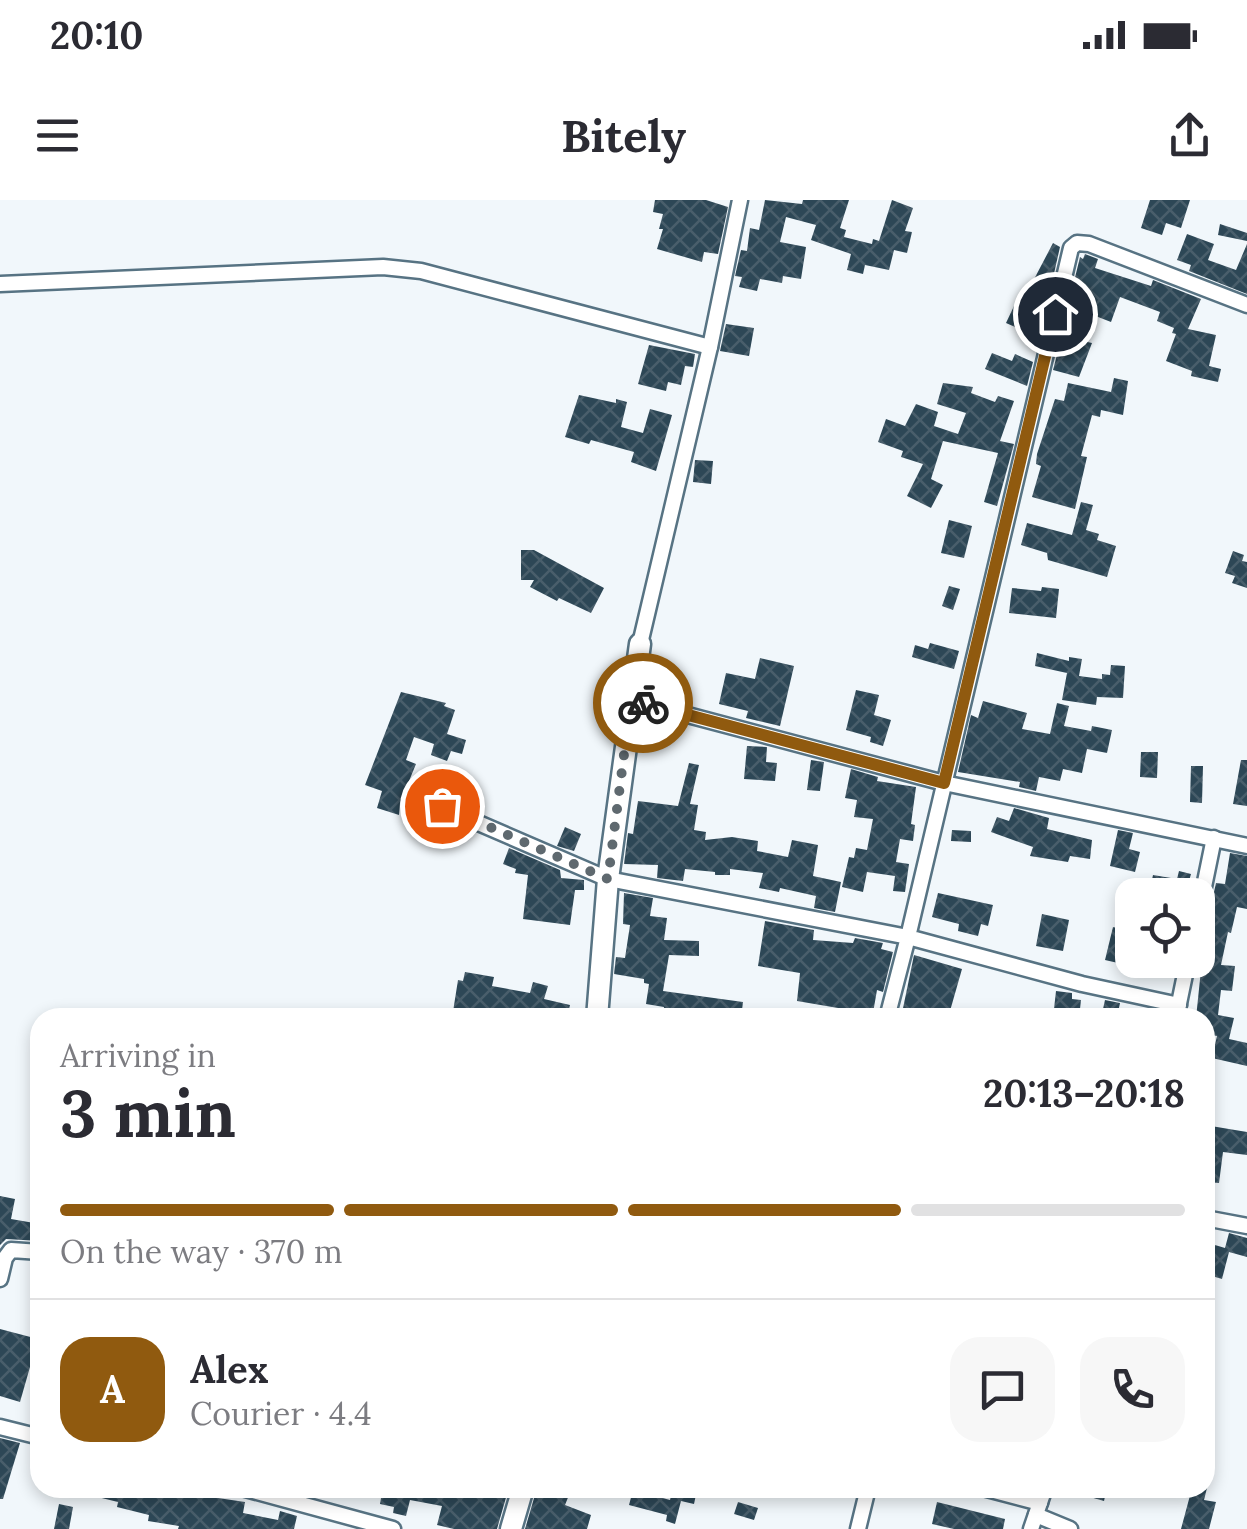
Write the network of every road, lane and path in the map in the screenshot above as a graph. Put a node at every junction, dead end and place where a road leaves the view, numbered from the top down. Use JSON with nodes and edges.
{"nodes":[{"id":1,"x":740,"y":200,"type":"edge"},
{"id":2,"x":0,"y":284,"type":"edge"},
{"id":3,"x":1247,"y":305,"type":"edge"},
{"id":4,"x":710,"y":347,"type":"junction"},
{"id":5,"x":640,"y":644,"type":"joint"},
{"id":6,"x":631,"y":700,"type":"junction"},
{"id":7,"x":944,"y":783,"type":"junction"},
{"id":8,"x":418,"y":797,"type":"dead end"},
{"id":9,"x":1214,"y":838,"type":"junction"},
{"id":10,"x":1247,"y":846,"type":"edge"},
{"id":11,"x":1206,"y":878,"type":"edge"},
{"id":12,"x":608,"y":879,"type":"junction"},
{"id":13,"x":908,"y":937,"type":"junction"},
{"id":14,"x":1184,"y":978,"type":"edge"},
{"id":15,"x":598,"y":1008,"type":"edge"},
{"id":16,"x":890,"y":1008,"type":"edge"},
{"id":17,"x":1166,"y":1008,"type":"edge"},
{"id":18,"x":1178,"y":1008,"type":"edge"},
{"id":19,"x":1215,"y":1220,"type":"edge"},
{"id":20,"x":1247,"y":1226,"type":"edge"},
{"id":21,"x":30,"y":1251,"type":"edge"},
{"id":22,"x":0,"y":1279,"type":"edge"},
{"id":23,"x":0,"y":1428,"type":"edge"},
{"id":24,"x":30,"y":1435,"type":"edge"},
{"id":25,"x":279,"y":1498,"type":"edge"},
{"id":26,"x":520,"y":1498,"type":"edge"},
{"id":27,"x":866,"y":1498,"type":"edge"},
{"id":28,"x":1009,"y":1498,"type":"edge"},
{"id":29,"x":1038,"y":1509,"type":"edge"},
{"id":30,"x":393,"y":1529,"type":"edge"},
{"id":31,"x":510,"y":1529,"type":"edge"},
{"id":32,"x":858,"y":1529,"type":"edge"},
{"id":33,"x":1070,"y":1529,"type":"edge"}],
"edges":[{"from":1,"to":4,"type":"street"},
{"from":2,"to":4,"type":"street"},
{"from":3,"to":7,"type":"street"},
{"from":4,"to":5,"type":"street"},
{"from":5,"to":6,"type":"street"},
{"from":6,"to":7,"type":"street"},
{"from":6,"to":12,"type":"street"},
{"from":7,"to":9,"type":"street"},
{"from":7,"to":13,"type":"street"},
{"from":8,"to":12,"type":"street"},
{"from":9,"to":10,"type":"street"},
{"from":9,"to":11,"type":"street"},
{"from":12,"to":13,"type":"street"},
{"from":12,"to":15,"type":"street"},
{"from":13,"to":16,"type":"street"},
{"from":13,"to":17,"type":"street"},
{"from":14,"to":18,"type":"street"},
{"from":19,"to":20,"type":"street"},
{"from":21,"to":22,"type":"street"},
{"from":23,"to":24,"type":"street"},
{"from":25,"to":30,"type":"street"},
{"from":26,"to":31,"type":"street"},
{"from":27,"to":32,"type":"street"},
{"from":28,"to":29,"type":"street"},
{"from":29,"to":33,"type":"street"}]}
